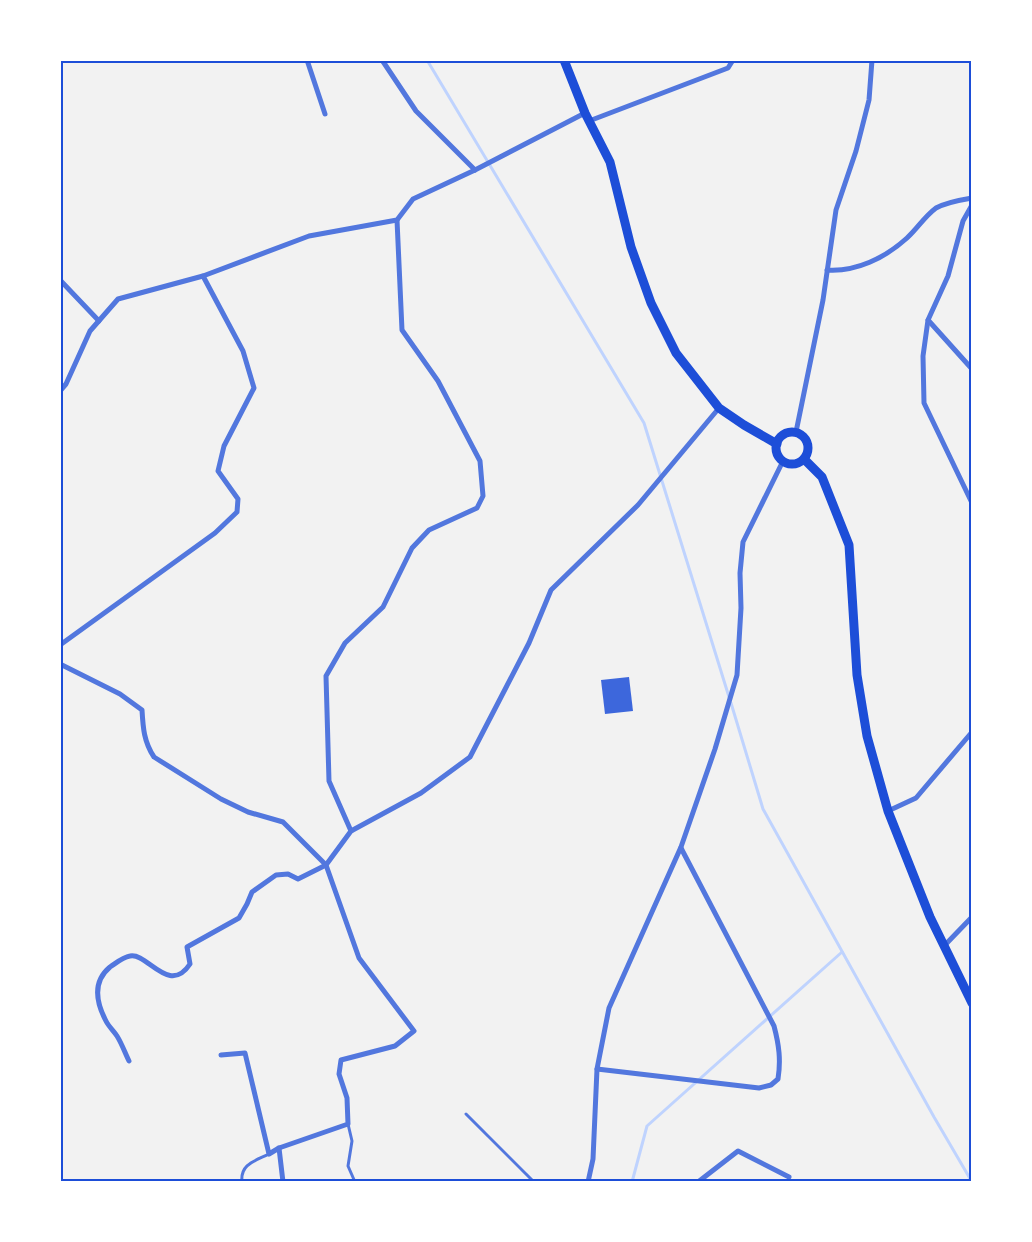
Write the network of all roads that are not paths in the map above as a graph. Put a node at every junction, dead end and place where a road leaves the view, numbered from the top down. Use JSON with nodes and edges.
{"nodes":[{"id":1,"x":307,"y":60,"type":"edge"},
{"id":2,"x":382,"y":60,"type":"edge"},
{"id":3,"x":564,"y":60,"type":"edge"},
{"id":4,"x":733,"y":60,"type":"edge"},
{"id":5,"x":872,"y":60,"type":"edge"},
{"id":6,"x":325,"y":114,"type":"dead end"},
{"id":7,"x":587,"y":117,"type":"junction"},
{"id":8,"x":475,"y":170,"type":"junction"},
{"id":9,"x":972,"y":198,"type":"edge"},
{"id":10,"x":972,"y":205,"type":"edge"},
{"id":11,"x":397,"y":220,"type":"junction"},
{"id":12,"x":827,"y":270,"type":"junction"},
{"id":13,"x":203,"y":276,"type":"junction"},
{"id":14,"x":60,"y":280,"type":"edge"},
{"id":15,"x":928,"y":320,"type":"junction"},
{"id":16,"x":99,"y":321,"type":"junction"},
{"id":17,"x":972,"y":369,"type":"edge"},
{"id":18,"x":60,"y":391,"type":"edge"},
{"id":19,"x":719,"y":408,"type":"junction"},
{"id":20,"x":795,"y":432,"type":"junction"},
{"id":21,"x":777,"y":444,"type":"junction"},
{"id":22,"x":804,"y":459,"type":"junction"},
{"id":23,"x":783,"y":461,"type":"junction"},
{"id":24,"x":972,"y":503,"type":"edge"},
{"id":25,"x":60,"y":645,"type":"edge"},
{"id":26,"x":60,"y":664,"type":"edge"},
{"id":27,"x":972,"y":732,"type":"edge"},
{"id":28,"x":888,"y":811,"type":"junction"},
{"id":29,"x":351,"y":831,"type":"junction"},
{"id":30,"x":681,"y":848,"type":"junction"},
{"id":31,"x":326,"y":865,"type":"junction"},
{"id":32,"x":972,"y":917,"type":"edge"},
{"id":33,"x":943,"y":946,"type":"junction"},
{"id":34,"x":972,"y":1003,"type":"edge"},
{"id":35,"x":221,"y":1055,"type":"dead end"},
{"id":36,"x":129,"y":1061,"type":"dead end"},
{"id":37,"x":597,"y":1069,"type":"junction"},
{"id":38,"x":466,"y":1114,"type":"dead end"},
{"id":39,"x":348,"y":1124,"type":"junction"},
{"id":40,"x":279,"y":1148,"type":"junction"},
{"id":41,"x":268,"y":1154,"type":"junction"},
{"id":42,"x":789,"y":1177,"type":"dead end"},
{"id":43,"x":242,"y":1182,"type":"edge"},
{"id":44,"x":283,"y":1182,"type":"edge"},
{"id":45,"x":355,"y":1182,"type":"edge"},
{"id":46,"x":534,"y":1182,"type":"edge"},
{"id":47,"x":588,"y":1182,"type":"edge"},
{"id":48,"x":698,"y":1182,"type":"edge"}],
"edges":[{"from":1,"to":6,"type":"street"},
{"from":2,"to":8,"type":"street"},
{"from":3,"to":7,"type":"main road"},
{"from":4,"to":7,"type":"street"},
{"from":5,"to":12,"type":"street"},
{"from":7,"to":8,"type":"street"},
{"from":7,"to":19,"type":"main road"},
{"from":8,"to":11,"type":"street"},
{"from":9,"to":12,"type":"street"},
{"from":10,"to":15,"type":"street"},
{"from":11,"to":13,"type":"street"},
{"from":11,"to":29,"type":"street"},
{"from":12,"to":20,"type":"street"},
{"from":13,"to":16,"type":"street"},
{"from":13,"to":25,"type":"street"},
{"from":14,"to":16,"type":"street"},
{"from":15,"to":17,"type":"street"},
{"from":15,"to":24,"type":"street"},
{"from":16,"to":18,"type":"street"},
{"from":19,"to":21,"type":"main road"},
{"from":19,"to":29,"type":"street"},
{"from":20,"to":21,"type":"main road"},
{"from":20,"to":22,"type":"main road"},
{"from":21,"to":23,"type":"main road"},
{"from":22,"to":23,"type":"main road"},
{"from":22,"to":28,"type":"main road"},
{"from":23,"to":30,"type":"street"},
{"from":26,"to":31,"type":"street"},
{"from":27,"to":28,"type":"street"},
{"from":28,"to":33,"type":"main road"},
{"from":29,"to":31,"type":"street"},
{"from":30,"to":37,"type":"street"},
{"from":30,"to":37,"type":"street"},
{"from":31,"to":36,"type":"street"},
{"from":31,"to":39,"type":"street"},
{"from":32,"to":33,"type":"street"},
{"from":33,"to":34,"type":"main road"},
{"from":35,"to":41,"type":"street"},
{"from":37,"to":47,"type":"street"},
{"from":38,"to":46,"type":"lane"},
{"from":39,"to":40,"type":"street"},
{"from":39,"to":45,"type":"lane"},
{"from":40,"to":41,"type":"street"},
{"from":40,"to":44,"type":"street"},
{"from":41,"to":43,"type":"lane"},
{"from":42,"to":48,"type":"street"}]}
